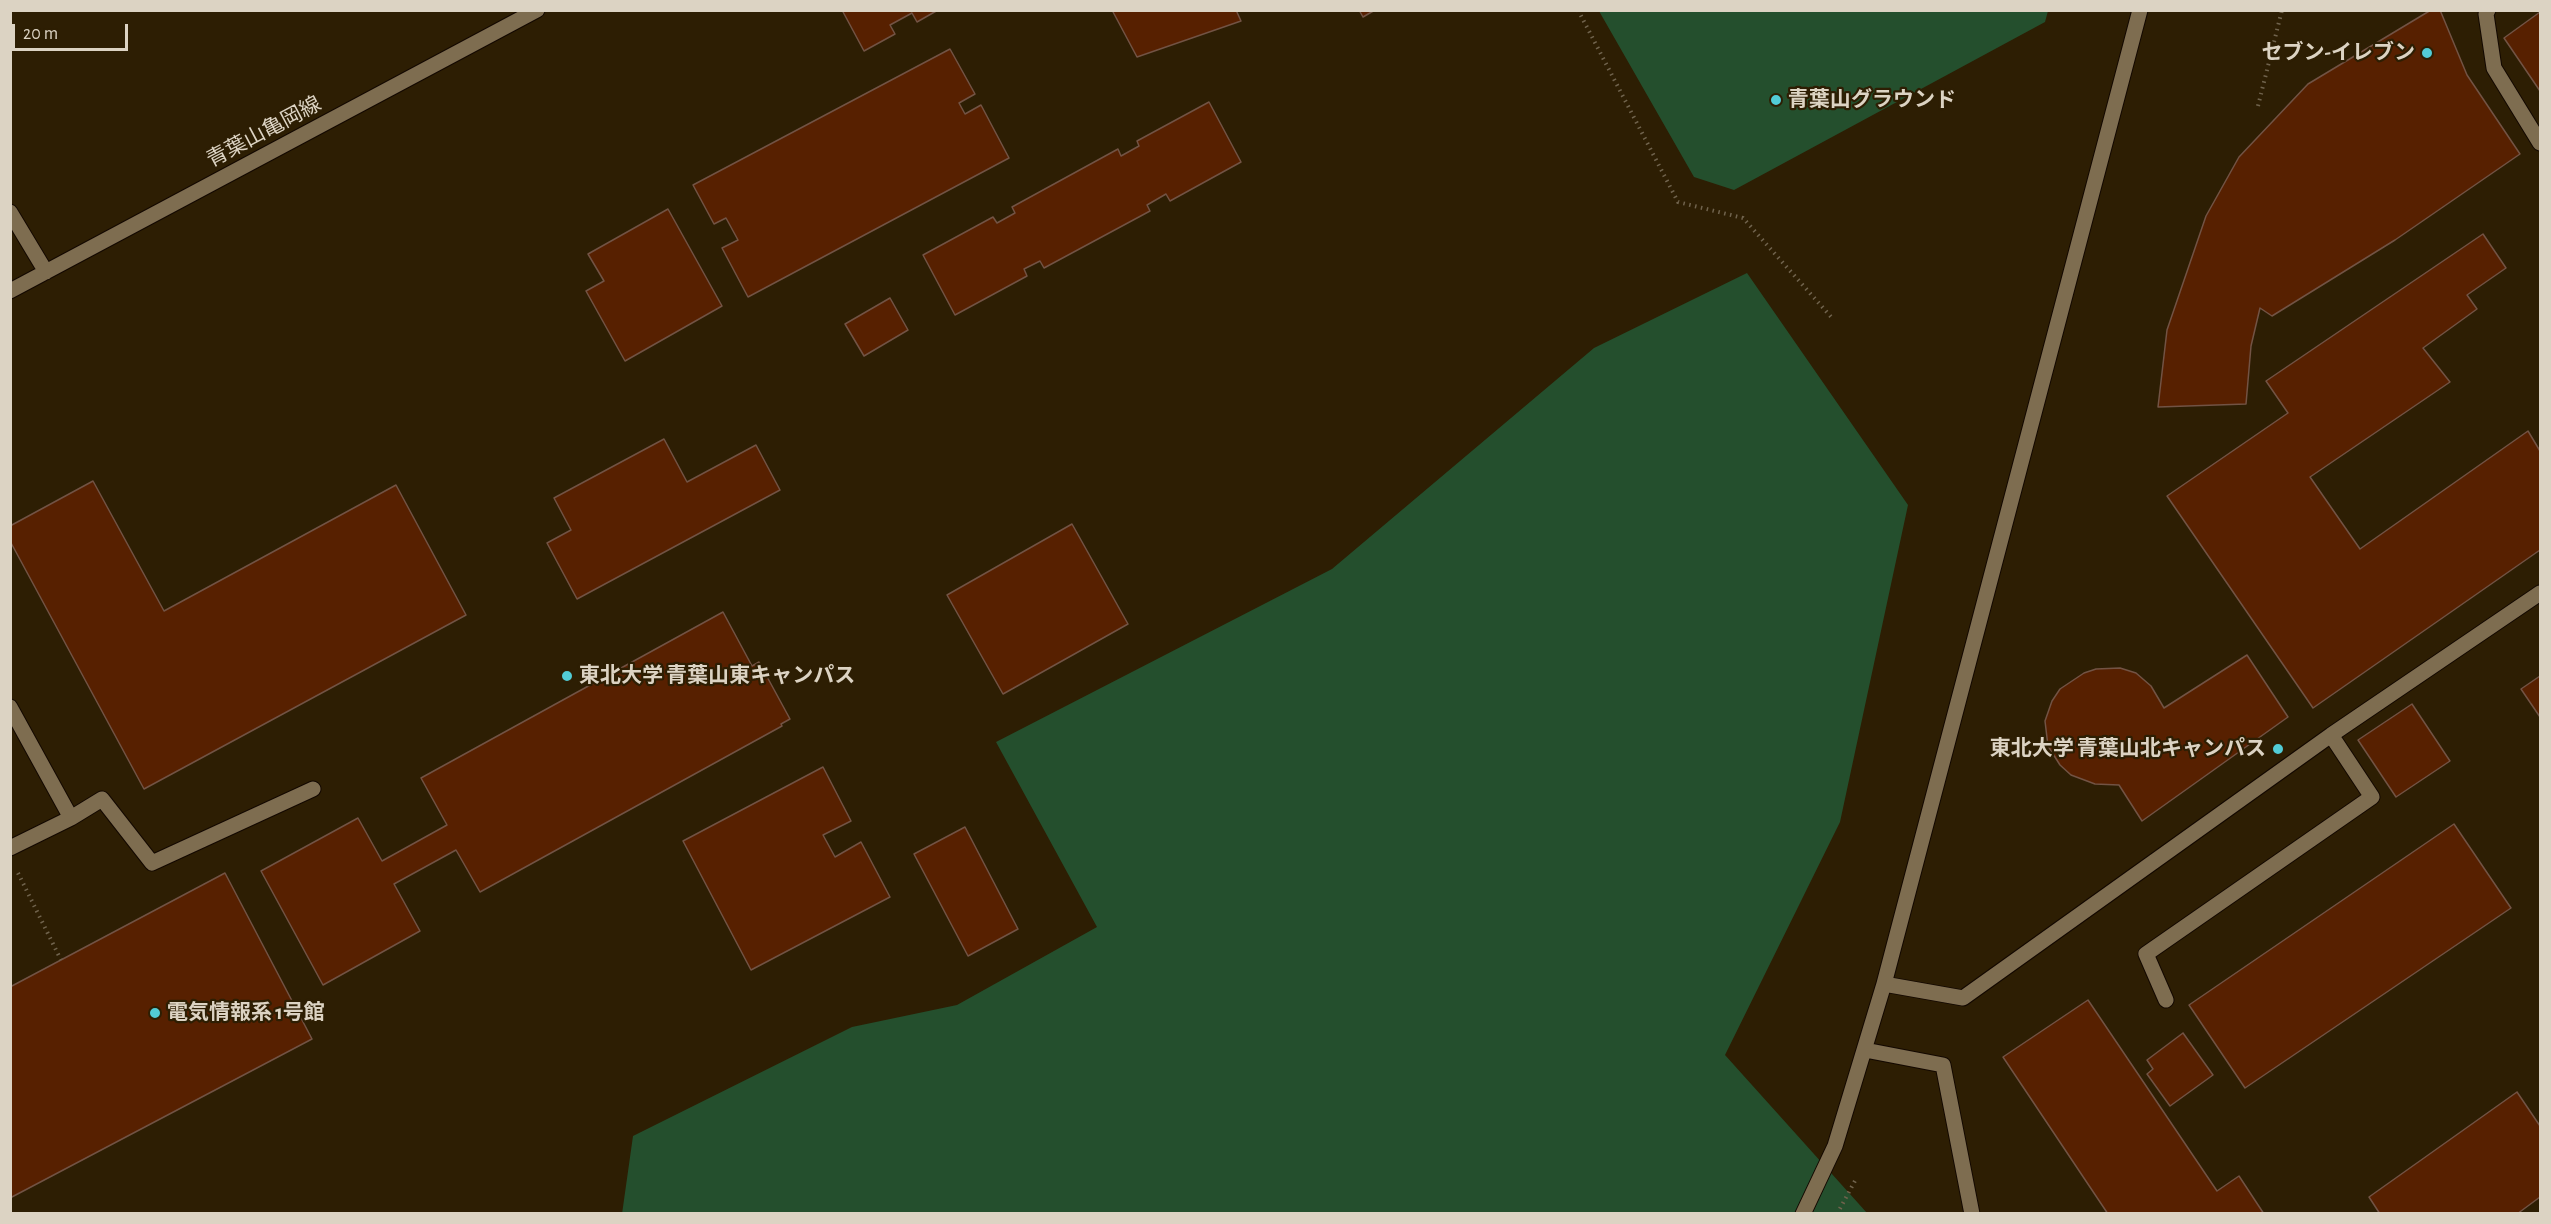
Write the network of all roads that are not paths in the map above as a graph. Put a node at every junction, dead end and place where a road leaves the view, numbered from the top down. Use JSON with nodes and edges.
{"nodes":[{"id":1,"x":537,"y":10,"type":"edge"},
{"id":2,"x":2140,"y":10,"type":"edge"},
{"id":3,"x":2488,"y":10,"type":"edge"},
{"id":4,"x":2541,"y":143,"type":"edge"},
{"id":5,"x":10,"y":213,"type":"edge"},
{"id":6,"x":46,"y":272,"type":"junction"},
{"id":7,"x":10,"y":291,"type":"edge"},
{"id":8,"x":2541,"y":593,"type":"edge"},
{"id":9,"x":10,"y":707,"type":"edge"},
{"id":10,"x":2331,"y":735,"type":"junction"},
{"id":11,"x":313,"y":789,"type":"dead end"},
{"id":12,"x":71,"y":818,"type":"junction"},
{"id":13,"x":10,"y":848,"type":"edge"},
{"id":14,"x":1884,"y":984,"type":"junction"},
{"id":15,"x":2166,"y":1000,"type":"dead end"},
{"id":16,"x":1865,"y":1050,"type":"junction"},
{"id":17,"x":1803,"y":1214,"type":"edge"},
{"id":18,"x":1972,"y":1214,"type":"edge"}],
"edges":[{"from":1,"to":6,"type":"street","name":"青葉山亀岡線"},
{"from":2,"to":14,"type":"street"},
{"from":3,"to":4,"type":"street"},
{"from":5,"to":6,"type":"street"},
{"from":6,"to":7,"type":"street","name":"青葉山亀岡線"},
{"from":8,"to":10,"type":"street"},
{"from":9,"to":12,"type":"street"},
{"from":10,"to":14,"type":"street"},
{"from":10,"to":15,"type":"street"},
{"from":11,"to":12,"type":"street"},
{"from":12,"to":13,"type":"street"},
{"from":14,"to":16,"type":"street"},
{"from":16,"to":17,"type":"street"},
{"from":16,"to":18,"type":"street"}]}
